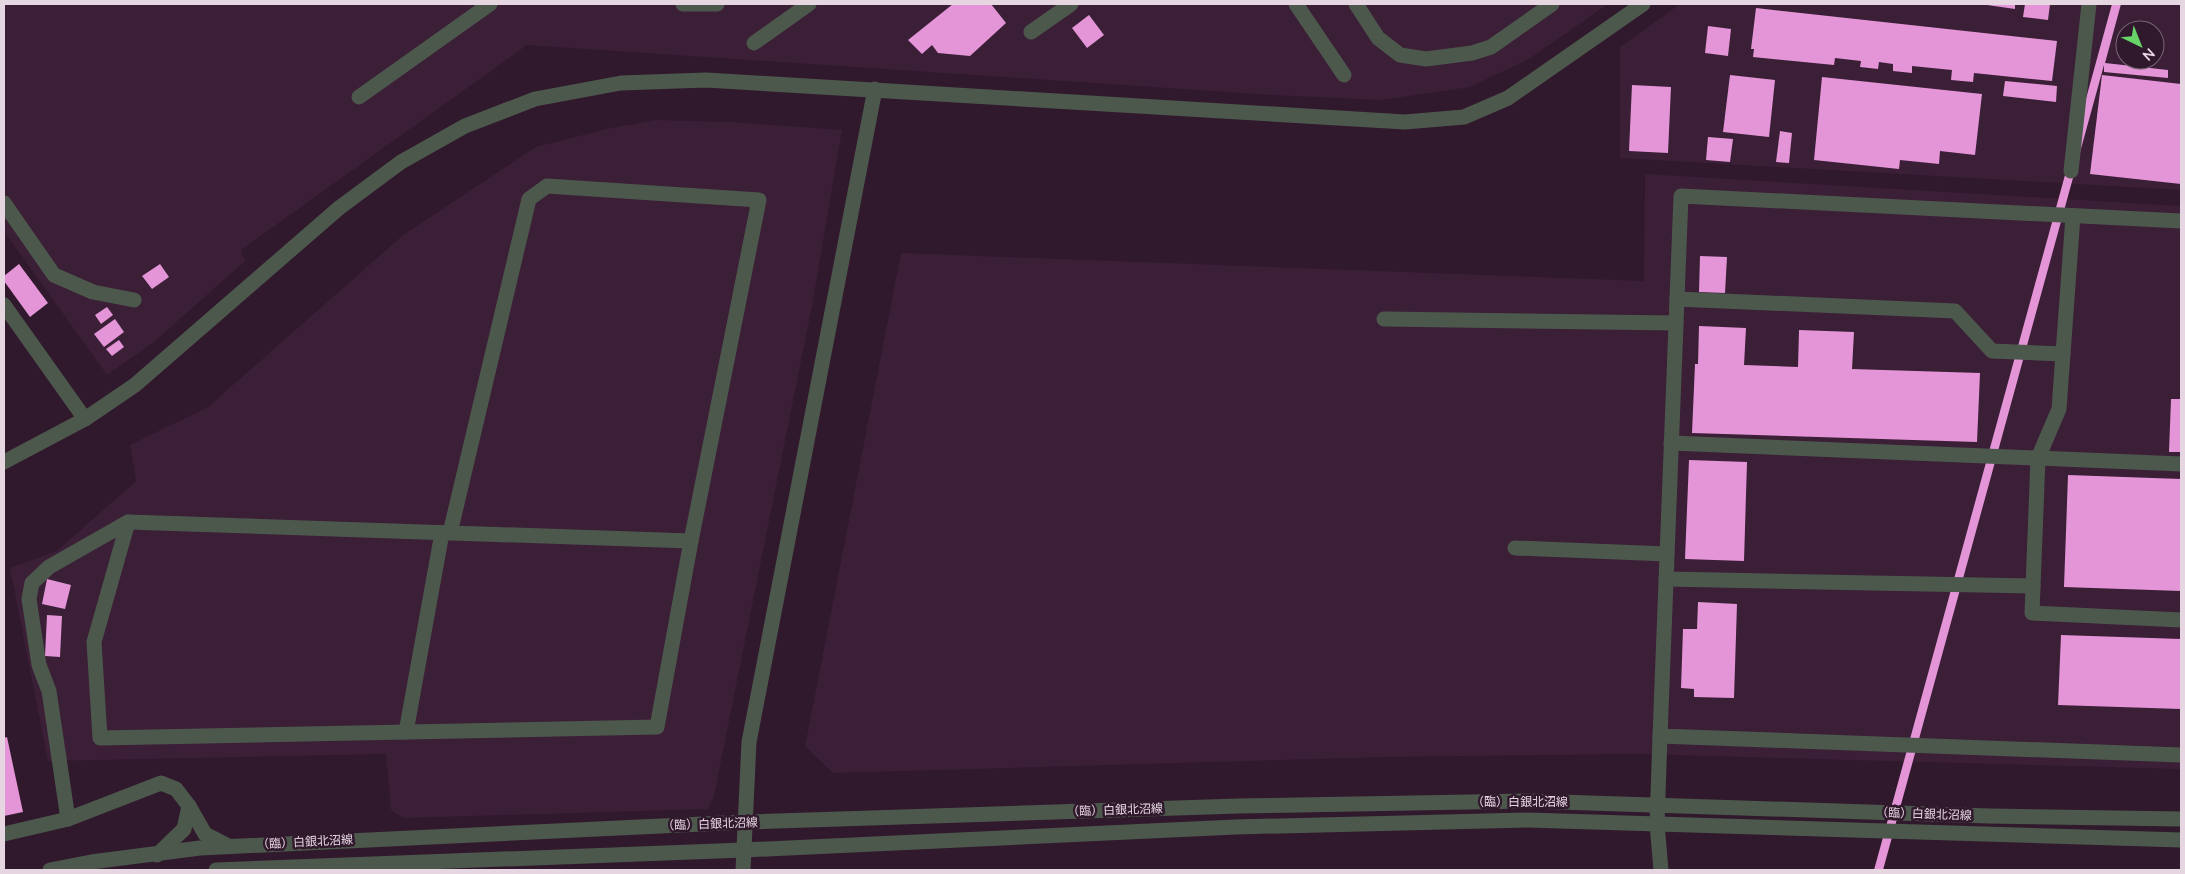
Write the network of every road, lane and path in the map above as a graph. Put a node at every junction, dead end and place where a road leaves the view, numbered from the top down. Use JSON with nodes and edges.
{"nodes":[{"id":1,"x":490,"y":4,"type":"edge"},
{"id":2,"x":683,"y":4,"type":"edge"},
{"id":3,"x":717,"y":4,"type":"edge"},
{"id":4,"x":809,"y":4,"type":"edge"},
{"id":5,"x":1071,"y":4,"type":"edge"},
{"id":6,"x":1296,"y":4,"type":"edge"},
{"id":7,"x":1356,"y":4,"type":"edge"},
{"id":8,"x":1552,"y":4,"type":"edge"},
{"id":9,"x":1643,"y":4,"type":"edge"},
{"id":10,"x":2089,"y":4,"type":"edge"},
{"id":11,"x":1031,"y":32,"type":"dead end"},
{"id":12,"x":754,"y":43,"type":"dead end"},
{"id":13,"x":1344,"y":75,"type":"dead end"},
{"id":14,"x":875,"y":89,"type":"junction"},
{"id":15,"x":359,"y":97,"type":"dead end"},
{"id":16,"x":2071,"y":171,"type":"dead end"},
{"id":17,"x":4,"y":203,"type":"edge"},
{"id":18,"x":2073,"y":216,"type":"junction"},
{"id":19,"x":2181,"y":221,"type":"edge"},
{"id":20,"x":1677,"y":299,"type":"junction"},
{"id":21,"x":134,"y":300,"type":"dead end"},
{"id":22,"x":4,"y":304,"type":"edge"},
{"id":23,"x":1384,"y":318,"type":"dead end"},
{"id":24,"x":1676,"y":323,"type":"junction"},
{"id":25,"x":2063,"y":354,"type":"junction"},
{"id":26,"x":85,"y":419,"type":"junction"},
{"id":27,"x":1671,"y":443,"type":"junction"},
{"id":28,"x":2038,"y":458,"type":"junction"},
{"id":29,"x":4,"y":462,"type":"edge"},
{"id":30,"x":2181,"y":464,"type":"edge"},
{"id":31,"x":128,"y":522,"type":"junction"},
{"id":32,"x":446,"y":533,"type":"junction"},
{"id":33,"x":690,"y":541,"type":"junction"},
{"id":34,"x":1515,"y":548,"type":"dead end"},
{"id":35,"x":1667,"y":554,"type":"junction"},
{"id":36,"x":1666,"y":579,"type":"junction"},
{"id":37,"x":2033,"y":586,"type":"junction"},
{"id":38,"x":2181,"y":620,"type":"edge"},
{"id":39,"x":406,"y":732,"type":"junction"},
{"id":40,"x":1660,"y":736,"type":"junction"},
{"id":41,"x":2181,"y":755,"type":"edge"},
{"id":42,"x":1658,"y":805,"type":"junction"},
{"id":43,"x":189,"y":806,"type":"junction"},
{"id":44,"x":68,"y":819,"type":"junction"},
{"id":45,"x":2181,"y":819,"type":"edge"},
{"id":46,"x":745,"y":822,"type":"junction"},
{"id":47,"x":1656,"y":824,"type":"junction"},
{"id":48,"x":4,"y":834,"type":"edge"},
{"id":49,"x":2181,"y":840,"type":"edge"},
{"id":50,"x":229,"y":846,"type":"junction"},
{"id":51,"x":744,"y":850,"type":"junction"},
{"id":52,"x":157,"y":855,"type":"junction"},
{"id":53,"x":50,"y":870,"type":"edge"},
{"id":54,"x":216,"y":870,"type":"edge"},
{"id":55,"x":743,"y":870,"type":"edge"},
{"id":56,"x":1661,"y":870,"type":"edge"}],
"edges":[{"from":1,"to":15,"type":"street"},
{"from":2,"to":3,"type":"street"},
{"from":4,"to":12,"type":"street"},
{"from":5,"to":11,"type":"street"},
{"from":6,"to":13,"type":"street"},
{"from":7,"to":8,"type":"street"},
{"from":9,"to":14,"type":"street"},
{"from":10,"to":16,"type":"street"},
{"from":14,"to":26,"type":"street"},
{"from":14,"to":46,"type":"street"},
{"from":17,"to":21,"type":"street"},
{"from":18,"to":19,"type":"street"},
{"from":18,"to":20,"type":"street"},
{"from":18,"to":25,"type":"street"},
{"from":20,"to":24,"type":"street"},
{"from":20,"to":25,"type":"street"},
{"from":22,"to":26,"type":"street"},
{"from":23,"to":24,"type":"street"},
{"from":24,"to":27,"type":"street"},
{"from":25,"to":28,"type":"street"},
{"from":26,"to":29,"type":"street"},
{"from":27,"to":28,"type":"street"},
{"from":27,"to":35,"type":"street"},
{"from":28,"to":30,"type":"street"},
{"from":28,"to":37,"type":"street"},
{"from":31,"to":32,"type":"street"},
{"from":31,"to":39,"type":"street"},
{"from":31,"to":44,"type":"street"},
{"from":32,"to":33,"type":"street"},
{"from":32,"to":33,"type":"street"},
{"from":32,"to":39,"type":"street"},
{"from":33,"to":39,"type":"street"},
{"from":34,"to":35,"type":"street"},
{"from":35,"to":36,"type":"street"},
{"from":36,"to":37,"type":"street"},
{"from":36,"to":40,"type":"street"},
{"from":37,"to":38,"type":"street"},
{"from":40,"to":41,"type":"street"},
{"from":40,"to":42,"type":"street"},
{"from":42,"to":45,"type":"street","name":"（臨）白銀北沼線"},
{"from":42,"to":46,"type":"street","name":"（臨）白銀北沼線"},
{"from":42,"to":47,"type":"street"},
{"from":43,"to":44,"type":"street"},
{"from":43,"to":50,"type":"street"},
{"from":43,"to":52,"type":"street"},
{"from":44,"to":48,"type":"street"},
{"from":46,"to":50,"type":"street","name":"（臨）白銀北沼線"},
{"from":46,"to":51,"type":"street"},
{"from":47,"to":49,"type":"street","name":"（臨）白銀北沼線"},
{"from":47,"to":51,"type":"street","name":"（臨）白銀北沼線"},
{"from":47,"to":56,"type":"street"},
{"from":50,"to":52,"type":"street","name":"（臨）白銀北沼線"},
{"from":51,"to":54,"type":"street","name":"（臨）白銀北沼線"},
{"from":51,"to":55,"type":"street"},
{"from":52,"to":53,"type":"street","name":"（臨）白銀北沼線"}]}
